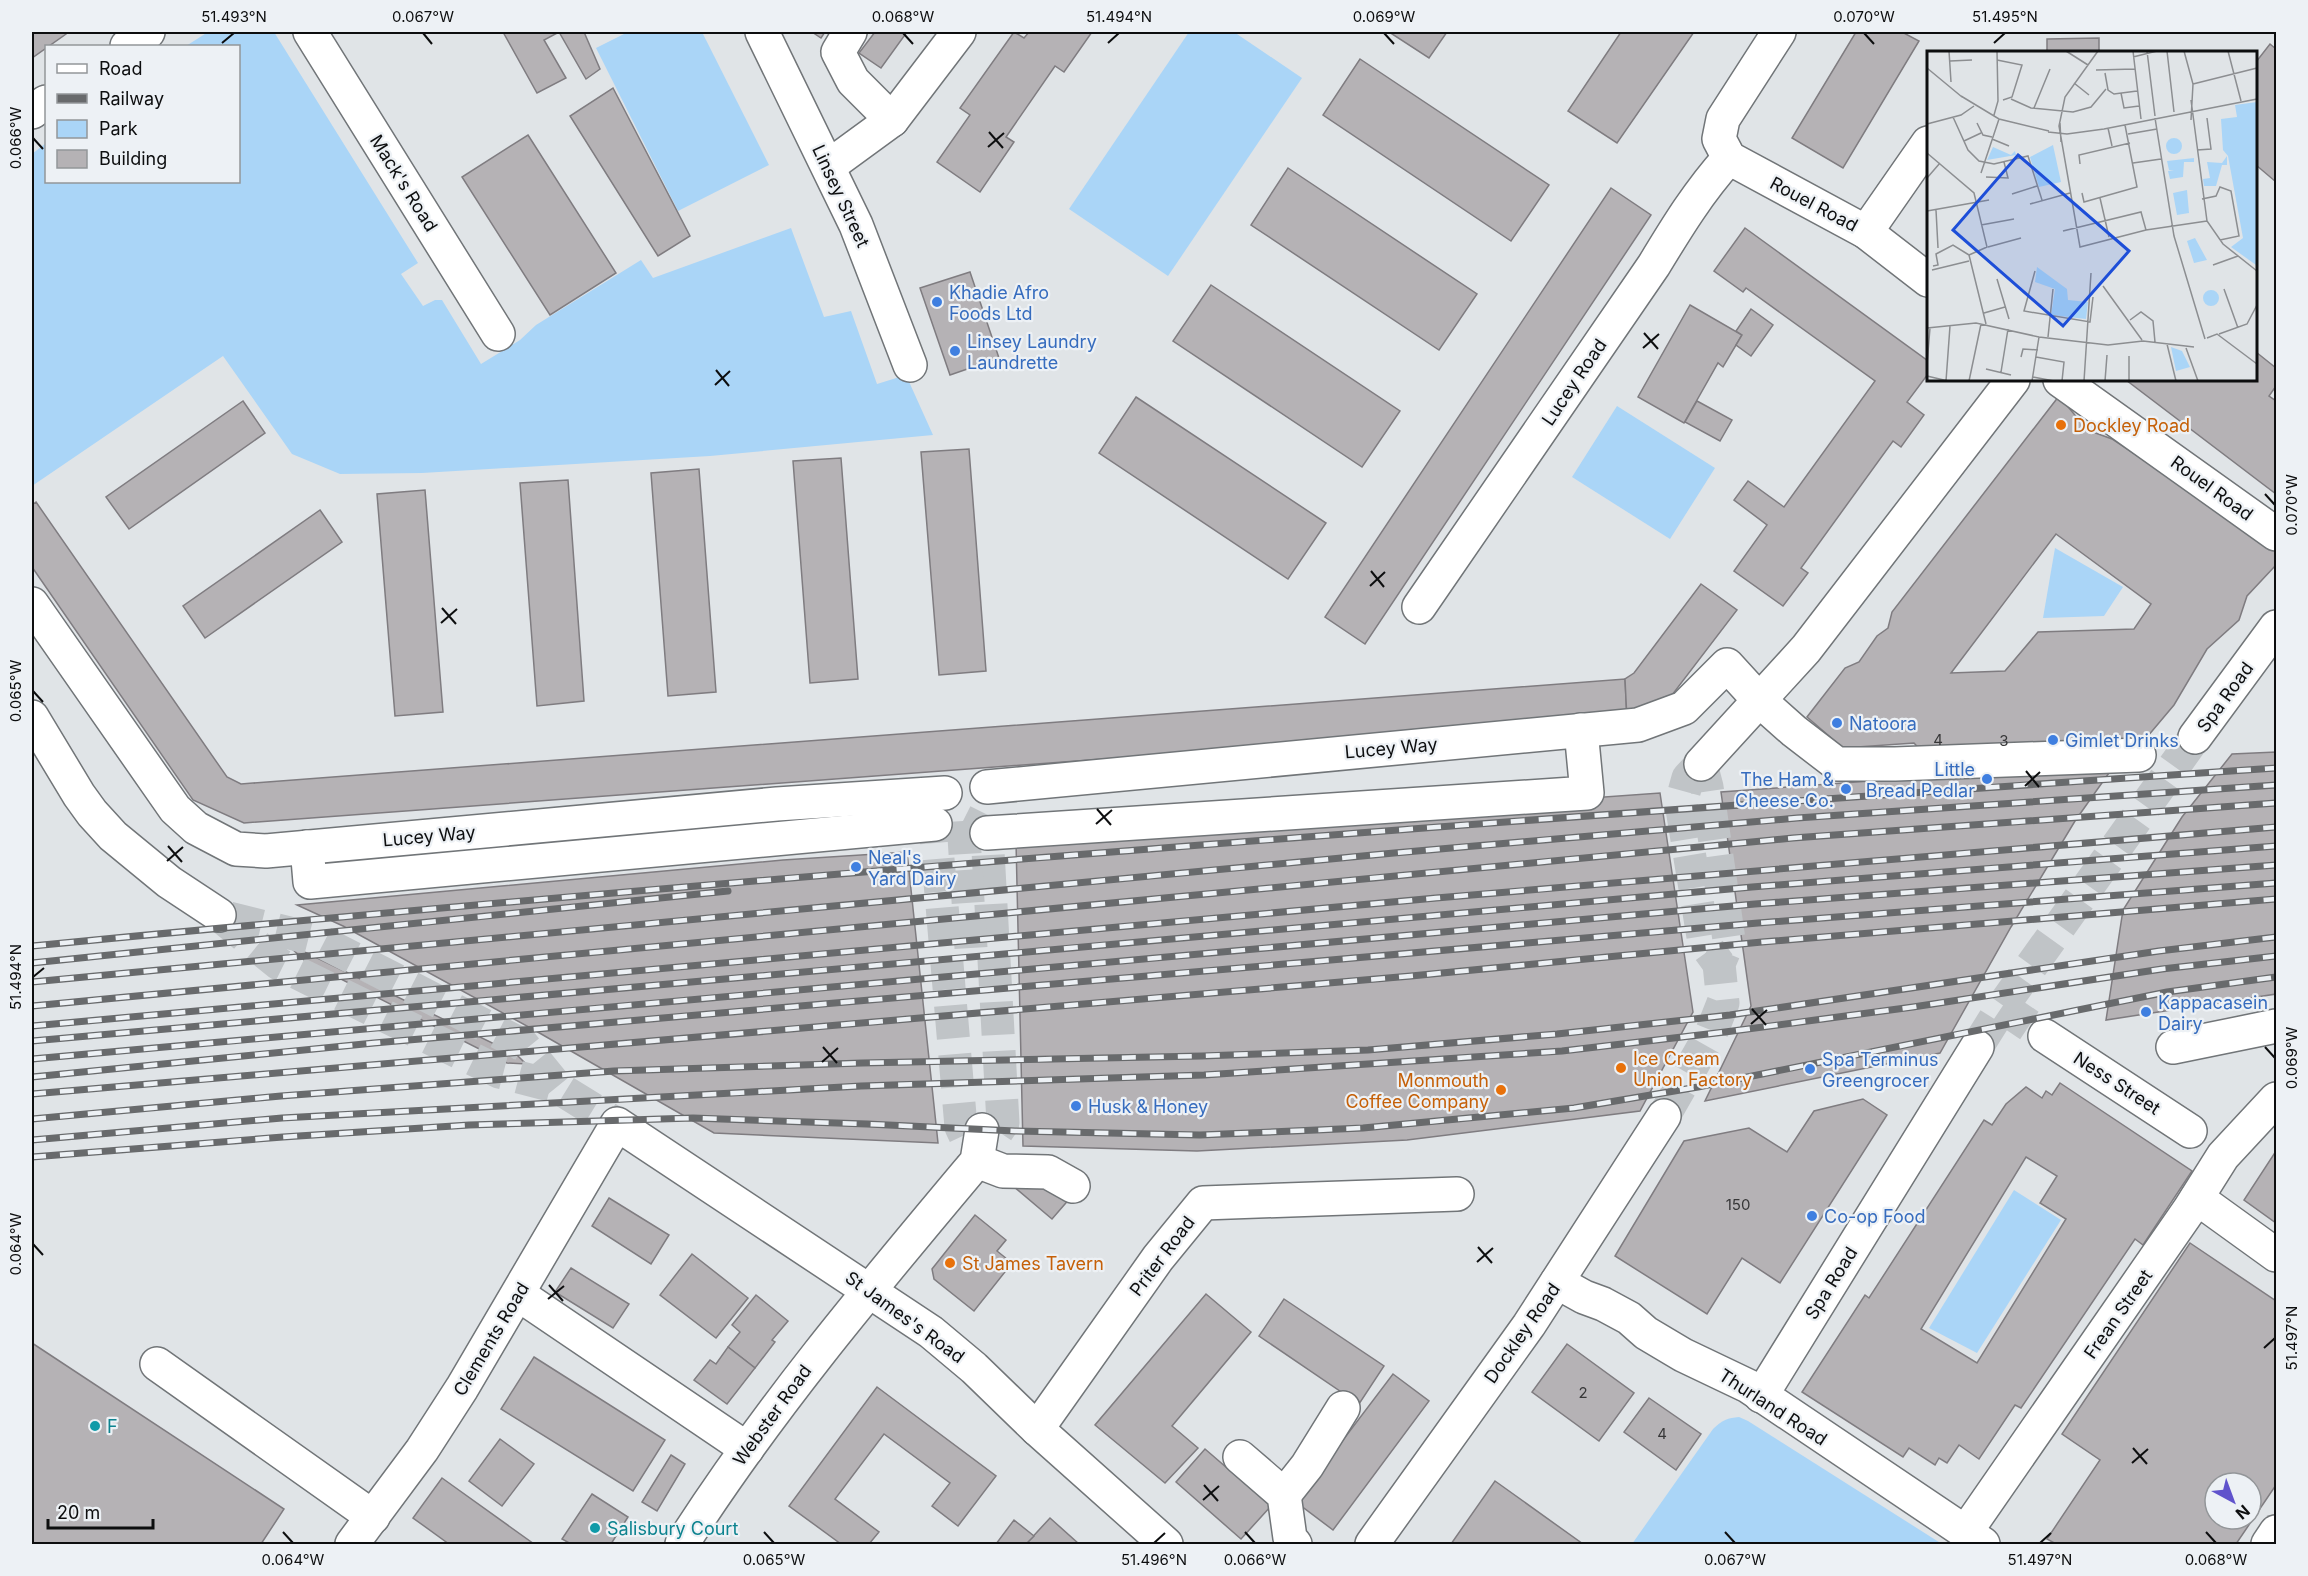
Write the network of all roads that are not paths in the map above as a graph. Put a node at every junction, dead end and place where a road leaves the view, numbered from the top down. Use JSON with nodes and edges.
{"nodes":[{"id":1,"x":148,"y":32,"type":"edge"},
{"id":2,"x":310,"y":32,"type":"edge"},
{"id":3,"x":762,"y":32,"type":"edge"},
{"id":4,"x":850,"y":32,"type":"edge"},
{"id":5,"x":958,"y":32,"type":"edge"},
{"id":6,"x":1779,"y":32,"type":"edge"},
{"id":7,"x":128,"y":45,"type":"edge"},
{"id":8,"x":45,"y":103,"type":"edge"},
{"id":9,"x":32,"y":112,"type":"edge"},
{"id":10,"x":892,"y":120,"type":"junction"},
{"id":11,"x":1927,"y":146,"type":"edge"},
{"id":12,"x":1728,"y":158,"type":"junction"},
{"id":13,"x":829,"y":166,"type":"junction"},
{"id":14,"x":1866,"y":232,"type":"junction"},
{"id":15,"x":1927,"y":278,"type":"edge"},
{"id":16,"x":498,"y":334,"type":"dead end"},
{"id":17,"x":910,"y":365,"type":"dead end"},
{"id":18,"x":2012,"y":381,"type":"edge"},
{"id":19,"x":2061,"y":381,"type":"edge"},
{"id":20,"x":2277,"y":534,"type":"edge"},
{"id":21,"x":32,"y":604,"type":"edge"},
{"id":22,"x":1419,"y":608,"type":"dead end"},
{"id":23,"x":2277,"y":627,"type":"edge"},
{"id":24,"x":1759,"y":700,"type":"junction"},
{"id":25,"x":32,"y":717,"type":"edge"},
{"id":26,"x":1581,"y":730,"type":"junction"},
{"id":27,"x":2195,"y":737,"type":"tunnel mouth"},
{"id":28,"x":2139,"y":754,"type":"dead end"},
{"id":29,"x":1701,"y":765,"type":"dead end"},
{"id":30,"x":987,"y":787,"type":"dead end"},
{"id":31,"x":945,"y":793,"type":"tunnel mouth"},
{"id":32,"x":934,"y":824,"type":"tunnel mouth"},
{"id":33,"x":987,"y":833,"type":"tunnel mouth"},
{"id":34,"x":307,"y":847,"type":"junction"},
{"id":35,"x":219,"y":915,"type":"tunnel mouth"},
{"id":36,"x":2277,"y":1026,"type":"edge"},
{"id":37,"x":2045,"y":1036,"type":"tunnel mouth"},
{"id":38,"x":1977,"y":1047,"type":"tunnel mouth"},
{"id":39,"x":2173,"y":1047,"type":"dead end"},
{"id":40,"x":2277,"y":1099,"type":"edge"},
{"id":41,"x":1664,"y":1116,"type":"tunnel mouth"},
{"id":42,"x":617,"y":1125,"type":"joint"},
{"id":43,"x":982,"y":1130,"type":"dead end"},
{"id":44,"x":2206,"y":1143,"type":"junction"},
{"id":45,"x":978,"y":1161,"type":"junction"},
{"id":46,"x":1073,"y":1186,"type":"dead end"},
{"id":47,"x":1456,"y":1194,"type":"dead end"},
{"id":48,"x":2197,"y":1198,"type":"junction"},
{"id":49,"x":2277,"y":1255,"type":"edge"},
{"id":50,"x":1557,"y":1282,"type":"junction"},
{"id":51,"x":870,"y":1290,"type":"junction"},
{"id":52,"x":518,"y":1294,"type":"junction"},
{"id":53,"x":158,"y":1364,"type":"dead end"},
{"id":54,"x":1761,"y":1396,"type":"junction"},
{"id":55,"x":1343,"y":1408,"type":"dead end"},
{"id":56,"x":1037,"y":1428,"type":"junction"},
{"id":57,"x":747,"y":1449,"type":"junction"},
{"id":58,"x":1240,"y":1457,"type":"dead end"},
{"id":59,"x":1284,"y":1495,"type":"junction"},
{"id":60,"x":2277,"y":1532,"type":"edge"},
{"id":61,"x":367,"y":1534,"type":"edge"},
{"id":62,"x":1974,"y":1539,"type":"edge"},
{"id":63,"x":682,"y":1545,"type":"edge"},
{"id":64,"x":1166,"y":1545,"type":"edge"},
{"id":65,"x":1295,"y":1545,"type":"edge"},
{"id":66,"x":1372,"y":1545,"type":"edge"},
{"id":67,"x":2268,"y":1545,"type":"edge"}],
"edges":[{"from":1,"to":7,"type":"street"},
{"from":2,"to":16,"type":"street","name":"Mack's Road"},
{"from":3,"to":13,"type":"street","name":"Linsey Street"},
{"from":4,"to":10,"type":"street"},
{"from":5,"to":10,"type":"street"},
{"from":6,"to":12,"type":"street"},
{"from":8,"to":9,"type":"street"},
{"from":10,"to":13,"type":"street"},
{"from":11,"to":14,"type":"street"},
{"from":12,"to":14,"type":"street","name":"Rouel Road"},
{"from":12,"to":22,"type":"street","name":"Lucey Road"},
{"from":13,"to":17,"type":"street","name":"Linsey Street"},
{"from":14,"to":15,"type":"street","name":"Rouel Road"},
{"from":18,"to":24,"type":"street"},
{"from":19,"to":20,"type":"street","name":"Rouel Road"},
{"from":21,"to":34,"type":"street","name":"Lucey Way"},
{"from":23,"to":27,"type":"street","name":"Spa Road"},
{"from":24,"to":26,"type":"street","name":"Lucey Way"},
{"from":24,"to":28,"type":"street"},
{"from":24,"to":29,"type":"street"},
{"from":25,"to":35,"type":"street"},
{"from":26,"to":30,"type":"street","name":"Lucey Way"},
{"from":26,"to":33,"type":"street"},
{"from":31,"to":34,"type":"street","name":"Lucey Way"},
{"from":32,"to":34,"type":"street"},
{"from":36,"to":39,"type":"street"},
{"from":37,"to":44,"type":"street","name":"Ness Street"},
{"from":38,"to":54,"type":"street","name":"Spa Road"},
{"from":40,"to":44,"type":"street","name":"Frean Street"},
{"from":41,"to":50,"type":"street","name":"Dockley Road"},
{"from":42,"to":51,"type":"street","name":"St James's Road"},
{"from":42,"to":52,"type":"street","name":"Clements Road"},
{"from":43,"to":45,"type":"street"},
{"from":44,"to":48,"type":"street","name":"Frean Street"},
{"from":45,"to":46,"type":"street"},
{"from":45,"to":51,"type":"street","name":"Webster Road"},
{"from":47,"to":56,"type":"street","name":"Priter Road"},
{"from":48,"to":49,"type":"street"},
{"from":48,"to":62,"type":"street","name":"Frean Street"},
{"from":50,"to":54,"type":"street","name":"Thurland Road"},
{"from":50,"to":66,"type":"street","name":"Dockley Road"},
{"from":51,"to":56,"type":"street","name":"St James's Road"},
{"from":51,"to":57,"type":"street","name":"Webster Road"},
{"from":52,"to":57,"type":"street"},
{"from":52,"to":61,"type":"street","name":"Clements Road"},
{"from":53,"to":61,"type":"street"},
{"from":54,"to":62,"type":"street","name":"Thurland Road"},
{"from":55,"to":59,"type":"street"},
{"from":56,"to":64,"type":"street","name":"St James's Road"},
{"from":57,"to":63,"type":"street","name":"Webster Road"},
{"from":58,"to":59,"type":"street"},
{"from":59,"to":65,"type":"street"},
{"from":60,"to":67,"type":"street"}]}
